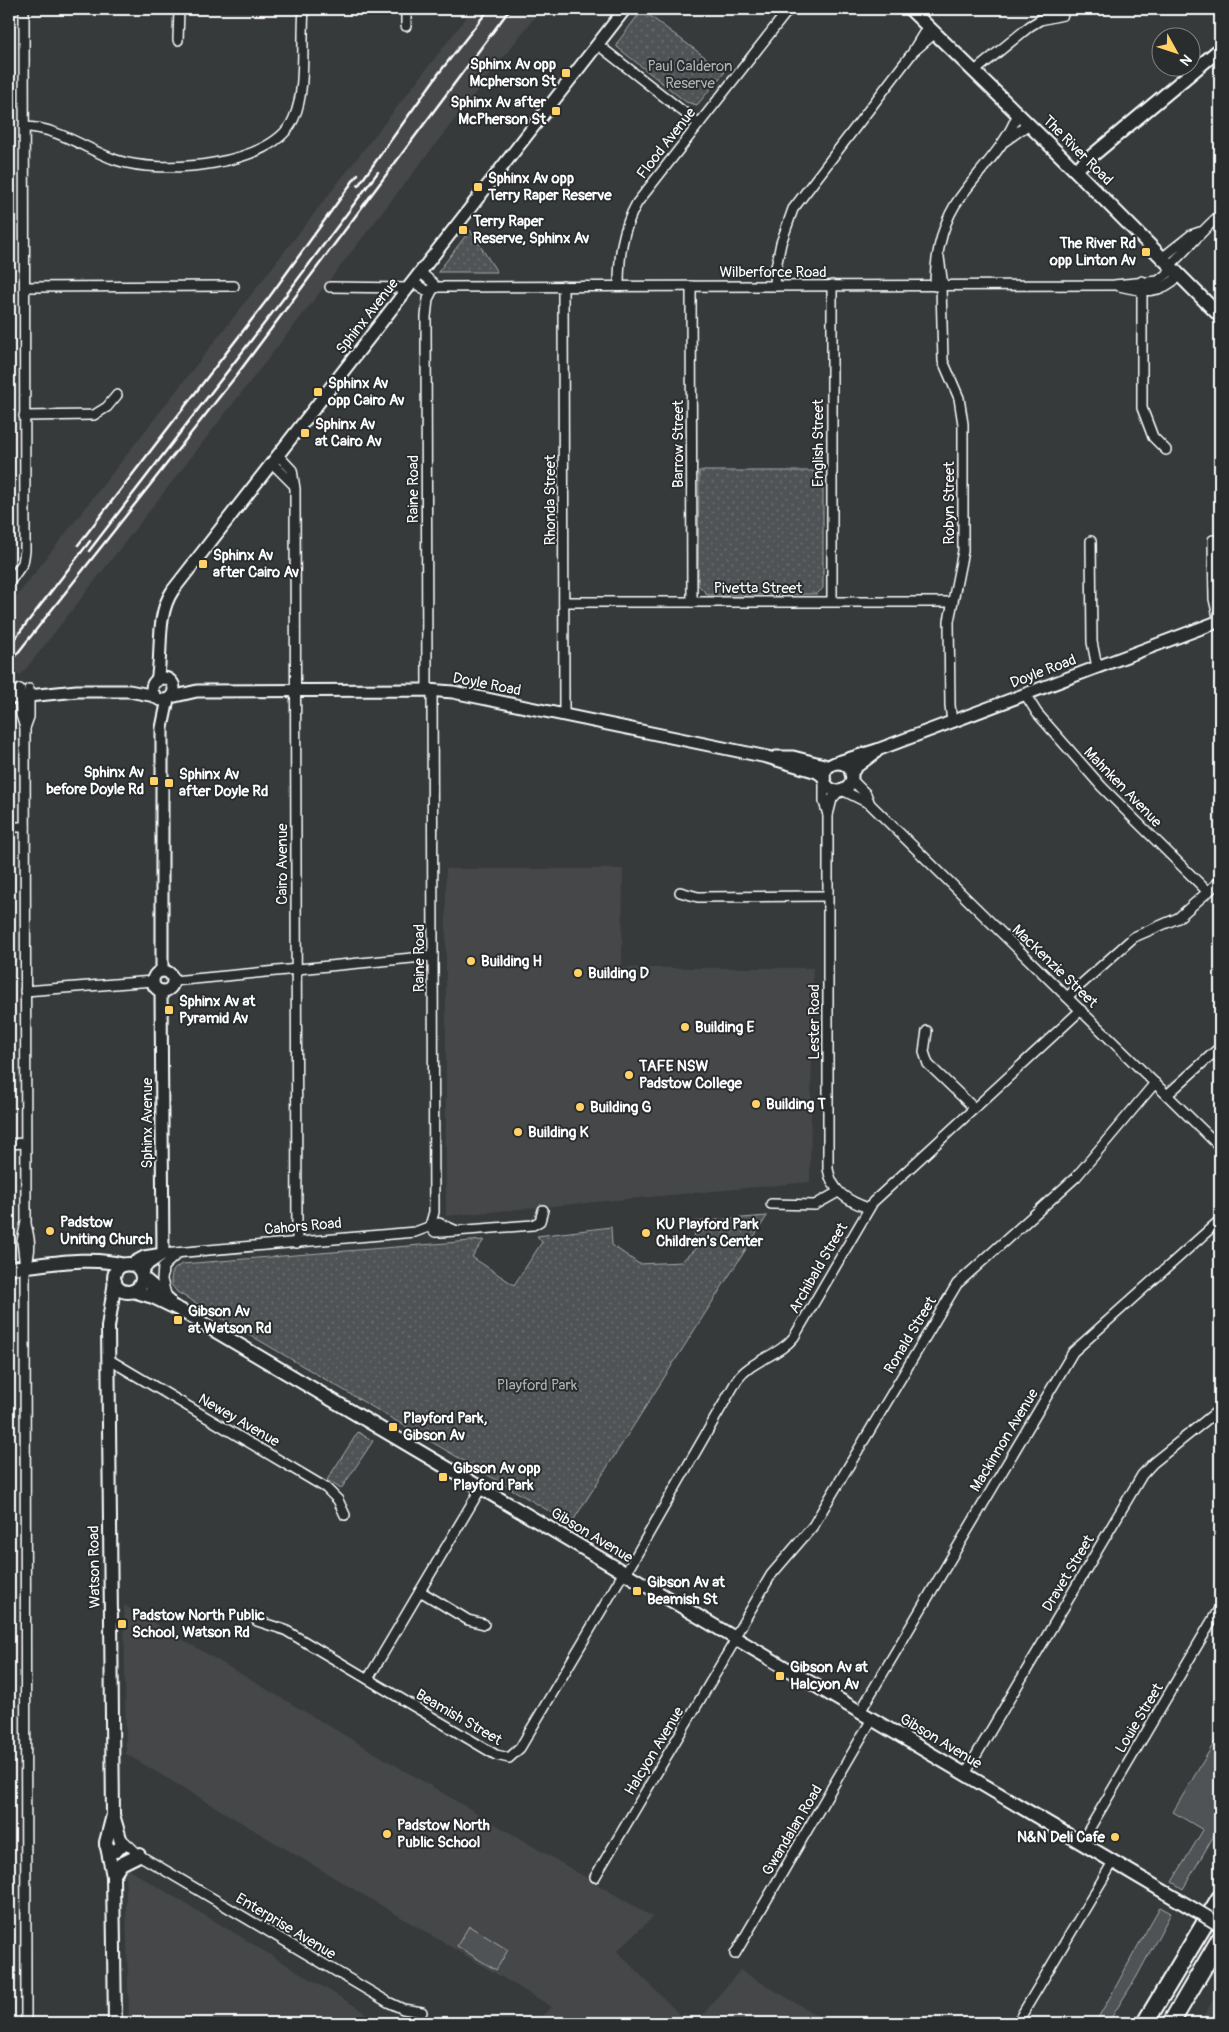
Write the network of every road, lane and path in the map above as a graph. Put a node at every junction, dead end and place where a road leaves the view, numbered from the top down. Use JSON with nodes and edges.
{"nodes":[{"id":1,"x":24,"y":9,"type":"edge"},
{"id":2,"x":178,"y":9,"type":"edge"},
{"id":3,"x":304,"y":9,"type":"edge"},
{"id":4,"x":406,"y":9,"type":"edge"},
{"id":5,"x":624,"y":9,"type":"edge"},
{"id":6,"x":789,"y":9,"type":"edge"},
{"id":7,"x":910,"y":9,"type":"edge"},
{"id":8,"x":1063,"y":15,"type":"dead end"},
{"id":9,"x":406,"y":26,"type":"dead end"},
{"id":10,"x":932,"y":30,"type":"junction"},
{"id":11,"x":178,"y":40,"type":"dead end"},
{"id":12,"x":597,"y":44,"type":"junction"},
{"id":13,"x":1220,"y":49,"type":"edge"},
{"id":14,"x":975,"y":71,"type":"junction"},
{"id":15,"x":1018,"y":113,"type":"junction"},
{"id":16,"x":699,"y":124,"type":"junction"},
{"id":17,"x":1029,"y":124,"type":"junction"},
{"id":18,"x":24,"y":126,"type":"junction"},
{"id":19,"x":1003,"y":142,"type":"junction"},
{"id":20,"x":1075,"y":170,"type":"junction"},
{"id":21,"x":1220,"y":215,"type":"edge"},
{"id":22,"x":1171,"y":267,"type":"junction"},
{"id":23,"x":414,"y":281,"type":"junction"},
{"id":24,"x":832,"y":285,"type":"junction"},
{"id":25,"x":25,"y":286,"type":"junction"},
{"id":26,"x":234,"y":286,"type":"dead end"},
{"id":27,"x":564,"y":286,"type":"junction"},
{"id":28,"x":619,"y":286,"type":"junction"},
{"id":29,"x":691,"y":286,"type":"junction"},
{"id":30,"x":778,"y":286,"type":"junction"},
{"id":31,"x":940,"y":286,"type":"junction"},
{"id":32,"x":1142,"y":286,"type":"junction"},
{"id":33,"x":330,"y":287,"type":"dead end"},
{"id":34,"x":433,"y":289,"type":"junction"},
{"id":35,"x":1220,"y":316,"type":"edge"},
{"id":36,"x":117,"y":395,"type":"dead end"},
{"id":37,"x":24,"y":416,"type":"junction"},
{"id":38,"x":1166,"y":450,"type":"dead end"},
{"id":39,"x":275,"y":459,"type":"junction"},
{"id":40,"x":1214,"y":540,"type":"dead end"},
{"id":41,"x":1091,"y":541,"type":"dead end"},
{"id":42,"x":9,"y":583,"type":"edge"},
{"id":43,"x":832,"y":601,"type":"junction"},
{"id":44,"x":564,"y":602,"type":"junction"},
{"id":45,"x":692,"y":602,"type":"junction"},
{"id":46,"x":952,"y":602,"type":"junction"},
{"id":47,"x":1220,"y":621,"type":"edge"},
{"id":48,"x":162,"y":654,"type":"junction"},
{"id":49,"x":1097,"y":667,"type":"junction"},
{"id":50,"x":156,"y":682,"type":"junction"},
{"id":51,"x":172,"y":683,"type":"junction"},
{"id":52,"x":430,"y":690,"type":"junction"},
{"id":53,"x":129,"y":691,"type":"junction"},
{"id":54,"x":296,"y":691,"type":"junction"},
{"id":55,"x":197,"y":692,"type":"junction"},
{"id":56,"x":21,"y":693,"type":"edge"},
{"id":57,"x":1025,"y":694,"type":"junction"},
{"id":58,"x":155,"y":697,"type":"junction"},
{"id":59,"x":170,"y":698,"type":"junction"},
{"id":60,"x":564,"y":715,"type":"junction"},
{"id":61,"x":952,"y":722,"type":"junction"},
{"id":62,"x":162,"y":728,"type":"junction"},
{"id":63,"x":877,"y":750,"type":"junction"},
{"id":64,"x":767,"y":757,"type":"junction"},
{"id":65,"x":832,"y":764,"type":"junction"},
{"id":66,"x":851,"y":776,"type":"junction"},
{"id":67,"x":824,"y":779,"type":"junction"},
{"id":68,"x":840,"y":790,"type":"junction"},
{"id":69,"x":870,"y":804,"type":"junction"},
{"id":70,"x":828,"y":815,"type":"junction"},
{"id":71,"x":9,"y":827,"type":"edge"},
{"id":72,"x":25,"y":827,"type":"junction"},
{"id":73,"x":1220,"y":881,"type":"edge"},
{"id":74,"x":680,"y":892,"type":"dead end"},
{"id":75,"x":1208,"y":892,"type":"junction"},
{"id":76,"x":827,"y":896,"type":"junction"},
{"id":77,"x":433,"y":956,"type":"junction"},
{"id":78,"x":296,"y":968,"type":"junction"},
{"id":79,"x":162,"y":971,"type":"junction"},
{"id":80,"x":173,"y":981,"type":"junction"},
{"id":81,"x":152,"y":982,"type":"junction"},
{"id":82,"x":25,"y":991,"type":"junction"},
{"id":83,"x":161,"y":991,"type":"junction"},
{"id":84,"x":1067,"y":997,"type":"junction"},
{"id":85,"x":1081,"y":1010,"type":"junction"},
{"id":86,"x":927,"y":1031,"type":"dead end"},
{"id":87,"x":1220,"y":1047,"type":"edge"},
{"id":88,"x":1155,"y":1083,"type":"junction"},
{"id":89,"x":1167,"y":1095,"type":"junction"},
{"id":90,"x":974,"y":1108,"type":"junction"},
{"id":91,"x":25,"y":1143,"type":"junction"},
{"id":92,"x":9,"y":1144,"type":"edge"},
{"id":93,"x":1220,"y":1147,"type":"edge"},
{"id":94,"x":838,"y":1192,"type":"junction"},
{"id":95,"x":771,"y":1204,"type":"dead end"},
{"id":96,"x":868,"y":1208,"type":"junction"},
{"id":97,"x":543,"y":1210,"type":"dead end"},
{"id":98,"x":1220,"y":1220,"type":"edge"},
{"id":99,"x":430,"y":1226,"type":"junction"},
{"id":100,"x":297,"y":1243,"type":"junction"},
{"id":101,"x":178,"y":1253,"type":"junction"},
{"id":102,"x":163,"y":1254,"type":"junction"},
{"id":103,"x":86,"y":1262,"type":"junction"},
{"id":104,"x":127,"y":1265,"type":"junction"},
{"id":105,"x":26,"y":1267,"type":"junction"},
{"id":106,"x":9,"y":1268,"type":"edge"},
{"id":107,"x":141,"y":1275,"type":"junction"},
{"id":108,"x":114,"y":1280,"type":"junction"},
{"id":109,"x":129,"y":1292,"type":"junction"},
{"id":110,"x":167,"y":1298,"type":"junction"},
{"id":111,"x":180,"y":1310,"type":"junction"},
{"id":112,"x":108,"y":1319,"type":"junction"},
{"id":113,"x":108,"y":1359,"type":"junction"},
{"id":114,"x":1220,"y":1409,"type":"edge"},
{"id":115,"x":481,"y":1488,"type":"junction"},
{"id":116,"x":345,"y":1515,"type":"dead end"},
{"id":117,"x":625,"y":1573,"type":"junction"},
{"id":118,"x":420,"y":1591,"type":"junction"},
{"id":119,"x":1220,"y":1607,"type":"edge"},
{"id":120,"x":257,"y":1621,"type":"dead end"},
{"id":121,"x":484,"y":1624,"type":"dead end"},
{"id":122,"x":735,"y":1638,"type":"junction"},
{"id":123,"x":368,"y":1679,"type":"junction"},
{"id":124,"x":860,"y":1712,"type":"junction"},
{"id":125,"x":872,"y":1719,"type":"junction"},
{"id":126,"x":965,"y":1774,"type":"junction"},
{"id":127,"x":1081,"y":1843,"type":"junction"},
{"id":128,"x":115,"y":1844,"type":"junction"},
{"id":129,"x":139,"y":1855,"type":"junction"},
{"id":130,"x":1112,"y":1862,"type":"junction"},
{"id":131,"x":113,"y":1876,"type":"junction"},
{"id":132,"x":595,"y":1877,"type":"dead end"},
{"id":133,"x":1220,"y":1898,"type":"edge"},
{"id":134,"x":1220,"y":1925,"type":"edge"},
{"id":135,"x":1220,"y":1939,"type":"edge"},
{"id":136,"x":735,"y":1954,"type":"dead end"},
{"id":137,"x":422,"y":2012,"type":"dead end"},
{"id":138,"x":26,"y":2023,"type":"edge"},
{"id":139,"x":114,"y":2023,"type":"edge"},
{"id":140,"x":1017,"y":2023,"type":"edge"},
{"id":141,"x":1145,"y":2023,"type":"edge"},
{"id":142,"x":1171,"y":2023,"type":"edge"}],
"edges":[{"from":1,"to":18,"type":"street"},
{"from":2,"to":11,"type":"street"},
{"from":3,"to":18,"type":"street"},
{"from":4,"to":9,"type":"street"},
{"from":5,"to":12,"type":"street","name":"Sphinx Avenue"},
{"from":6,"to":16,"type":"street","name":"Flood Avenue"},
{"from":7,"to":10,"type":"main road","name":"The River Road"},
{"from":8,"to":14,"type":"street"},
{"from":10,"to":14,"type":"main road","name":"The River Road"},
{"from":10,"to":30,"type":"street"},
{"from":12,"to":16,"type":"street"},
{"from":12,"to":23,"type":"street","name":"Sphinx Avenue"},
{"from":13,"to":20,"type":"main road"},
{"from":14,"to":15,"type":"main road","name":"The River Road"},
{"from":15,"to":17,"type":"main road","name":"The River Road"},
{"from":15,"to":19,"type":"street"},
{"from":16,"to":28,"type":"street","name":"Flood Avenue"},
{"from":17,"to":19,"type":"street"},
{"from":17,"to":20,"type":"main road","name":"The River Road"},
{"from":18,"to":25,"type":"street"},
{"from":19,"to":31,"type":"street","name":"Robyn Street"},
{"from":20,"to":22,"type":"main road","name":"The River Road"},
{"from":21,"to":22,"type":"street","name":"Wilberforce Road"},
{"from":22,"to":32,"type":"street","name":"Wilberforce Road"},
{"from":22,"to":35,"type":"main road","name":"The River Road"},
{"from":23,"to":33,"type":"street","name":"Wilberforce Road"},
{"from":23,"to":34,"type":"street","name":"Wilberforce Road"},
{"from":23,"to":39,"type":"street","name":"Sphinx Avenue"},
{"from":24,"to":30,"type":"street","name":"Wilberforce Road"},
{"from":24,"to":31,"type":"street","name":"Wilberforce Road"},
{"from":24,"to":43,"type":"street","name":"English Street"},
{"from":25,"to":26,"type":"street"},
{"from":25,"to":37,"type":"street"},
{"from":27,"to":28,"type":"street","name":"Wilberforce Road"},
{"from":27,"to":34,"type":"street","name":"Wilberforce Road"},
{"from":27,"to":44,"type":"street","name":"Rhonda Street"},
{"from":28,"to":29,"type":"street","name":"Wilberforce Road"},
{"from":29,"to":30,"type":"street","name":"Wilberforce Road"},
{"from":29,"to":45,"type":"street","name":"Barrow Street"},
{"from":31,"to":32,"type":"street","name":"Wilberforce Road"},
{"from":31,"to":46,"type":"street","name":"Robyn Street"},
{"from":32,"to":38,"type":"street"},
{"from":34,"to":52,"type":"street","name":"Raine Road"},
{"from":36,"to":37,"type":"street"},
{"from":37,"to":42,"type":"street"},
{"from":39,"to":48,"type":"street","name":"Sphinx Avenue"},
{"from":39,"to":54,"type":"street","name":"Cairo Avenue"},
{"from":40,"to":47,"type":"street"},
{"from":41,"to":49,"type":"street"},
{"from":43,"to":45,"type":"street","name":"Pivetta Street"},
{"from":43,"to":46,"type":"street","name":"Pivetta Street"},
{"from":44,"to":45,"type":"street","name":"Pivetta Street"},
{"from":44,"to":60,"type":"street","name":"Rhonda Street"},
{"from":46,"to":61,"type":"street","name":"Robyn Street"},
{"from":47,"to":49,"type":"street","name":"Doyle Road"},
{"from":48,"to":50,"type":"street","name":"Sphinx Avenue"},
{"from":48,"to":51,"type":"street","name":"Sphinx Avenue"},
{"from":49,"to":57,"type":"street","name":"Doyle Road"},
{"from":50,"to":51,"type":"street"},
{"from":50,"to":53,"type":"street"},
{"from":50,"to":58,"type":"street"},
{"from":51,"to":55,"type":"street","name":"Doyle Road"},
{"from":51,"to":59,"type":"street"},
{"from":52,"to":54,"type":"street","name":"Doyle Road"},
{"from":52,"to":60,"type":"street","name":"Doyle Road"},
{"from":52,"to":77,"type":"street","name":"Raine Road"},
{"from":53,"to":56,"type":"street"},
{"from":53,"to":58,"type":"street"},
{"from":54,"to":55,"type":"street","name":"Doyle Road"},
{"from":54,"to":78,"type":"street","name":"Cairo Avenue"},
{"from":55,"to":59,"type":"street","name":"Doyle Road"},
{"from":56,"to":72,"type":"street"},
{"from":57,"to":61,"type":"street","name":"Doyle Road"},
{"from":57,"to":75,"type":"street","name":"Mahnken Avenue"},
{"from":58,"to":59,"type":"street"},
{"from":58,"to":62,"type":"street"},
{"from":59,"to":62,"type":"street"},
{"from":60,"to":64,"type":"street","name":"Doyle Road"},
{"from":61,"to":63,"type":"street","name":"Doyle Road"},
{"from":62,"to":79,"type":"street"},
{"from":63,"to":65,"type":"street","name":"Doyle Road"},
{"from":63,"to":66,"type":"street","name":"Doyle Road"},
{"from":64,"to":65,"type":"street","name":"Doyle Road"},
{"from":64,"to":67,"type":"street","name":"Doyle Road"},
{"from":65,"to":66,"type":"street"},
{"from":65,"to":67,"type":"street"},
{"from":66,"to":68,"type":"street"},
{"from":66,"to":69,"type":"street","name":"MacKenzie Street"},
{"from":67,"to":68,"type":"street"},
{"from":67,"to":70,"type":"street","name":"Lester Road"},
{"from":68,"to":69,"type":"street","name":"MacKenzie Street"},
{"from":68,"to":70,"type":"street","name":"Lester Road"},
{"from":69,"to":84,"type":"street","name":"MacKenzie Street"},
{"from":70,"to":76,"type":"street","name":"Lester Road"},
{"from":71,"to":72,"type":"street"},
{"from":72,"to":82,"type":"street"},
{"from":73,"to":75,"type":"street"},
{"from":74,"to":76,"type":"street"},
{"from":75,"to":84,"type":"street"},
{"from":76,"to":94,"type":"street","name":"Lester Road"},
{"from":77,"to":78,"type":"street"},
{"from":77,"to":99,"type":"street","name":"Raine Road"},
{"from":78,"to":80,"type":"street"},
{"from":78,"to":100,"type":"street","name":"Cairo Avenue"},
{"from":79,"to":80,"type":"street"},
{"from":79,"to":81,"type":"street"},
{"from":80,"to":83,"type":"street"},
{"from":81,"to":82,"type":"street"},
{"from":81,"to":83,"type":"street"},
{"from":82,"to":91,"type":"street"},
{"from":83,"to":102,"type":"street","name":"Sphinx Avenue"},
{"from":84,"to":85,"type":"street","name":"MacKenzie Street"},
{"from":85,"to":88,"type":"street","name":"MacKenzie Street"},
{"from":85,"to":90,"type":"street","name":"Archibald Street"},
{"from":86,"to":90,"type":"street"},
{"from":87,"to":89,"type":"street"},
{"from":88,"to":89,"type":"street","name":"MacKenzie Street"},
{"from":88,"to":122,"type":"street","name":"Ronald Street"},
{"from":89,"to":93,"type":"street","name":"MacKenzie Street"},
{"from":90,"to":96,"type":"street","name":"Archibald Street"},
{"from":91,"to":92,"type":"street"},
{"from":91,"to":105,"type":"street"},
{"from":94,"to":95,"type":"street"},
{"from":94,"to":96,"type":"street"},
{"from":96,"to":117,"type":"street","name":"Archibald Street"},
{"from":97,"to":99,"type":"street","name":"Cahors Road"},
{"from":98,"to":124,"type":"street","name":"Mackinnon Avenue"},
{"from":99,"to":100,"type":"street","name":"Cahors Road"},
{"from":100,"to":101,"type":"street","name":"Cahors Road"},
{"from":101,"to":102,"type":"street","name":"Cahors Road"},
{"from":101,"to":110,"type":"street"},
{"from":102,"to":104,"type":"street","name":"Cahors Road"},
{"from":102,"to":107,"type":"street"},
{"from":103,"to":104,"type":"main road"},
{"from":103,"to":105,"type":"main road"},
{"from":103,"to":108,"type":"main road"},
{"from":104,"to":107,"type":"main road"},
{"from":104,"to":108,"type":"main road"},
{"from":105,"to":106,"type":"main road"},
{"from":105,"to":138,"type":"street"},
{"from":107,"to":109,"type":"main road"},
{"from":107,"to":110,"type":"main road","name":"Gibson Avenue"},
{"from":108,"to":109,"type":"main road"},
{"from":108,"to":112,"type":"main road","name":"Watson Road"},
{"from":109,"to":111,"type":"main road","name":"Gibson Avenue"},
{"from":109,"to":112,"type":"main road","name":"Watson Road"},
{"from":110,"to":111,"type":"main road","name":"Gibson Avenue"},
{"from":111,"to":115,"type":"main road","name":"Gibson Avenue"},
{"from":112,"to":113,"type":"main road","name":"Watson Road"},
{"from":113,"to":116,"type":"street","name":"Newey Avenue"},
{"from":113,"to":128,"type":"main road","name":"Watson Road"},
{"from":114,"to":126,"type":"street","name":"Dravet Street"},
{"from":115,"to":117,"type":"main road","name":"Gibson Avenue"},
{"from":115,"to":118,"type":"street"},
{"from":117,"to":122,"type":"main road","name":"Gibson Avenue"},
{"from":117,"to":123,"type":"street","name":"Beamish Street"},
{"from":118,"to":121,"type":"street"},
{"from":118,"to":123,"type":"street"},
{"from":119,"to":127,"type":"street","name":"Louie Street"},
{"from":120,"to":123,"type":"street","name":"Beamish Street"},
{"from":122,"to":124,"type":"main road","name":"Gibson Avenue"},
{"from":122,"to":132,"type":"street","name":"Halcyon Avenue"},
{"from":124,"to":125,"type":"main road","name":"Gibson Avenue"},
{"from":125,"to":126,"type":"main road","name":"Gibson Avenue"},
{"from":125,"to":136,"type":"street","name":"Gwandalan Road"},
{"from":126,"to":127,"type":"main road","name":"Gibson Avenue"},
{"from":127,"to":130,"type":"main road","name":"Gibson Avenue"},
{"from":128,"to":129,"type":"street","name":"Enterprise Avenue"},
{"from":128,"to":131,"type":"main road","name":"Watson Road"},
{"from":129,"to":131,"type":"main road"},
{"from":129,"to":137,"type":"street","name":"Enterprise Avenue"},
{"from":130,"to":134,"type":"main road","name":"Gibson Avenue","bridge":true},
{"from":130,"to":140,"type":"street"},
{"from":131,"to":139,"type":"main road","name":"Watson Road"},
{"from":133,"to":141,"type":"highway"},
{"from":135,"to":142,"type":"highway"}]}
